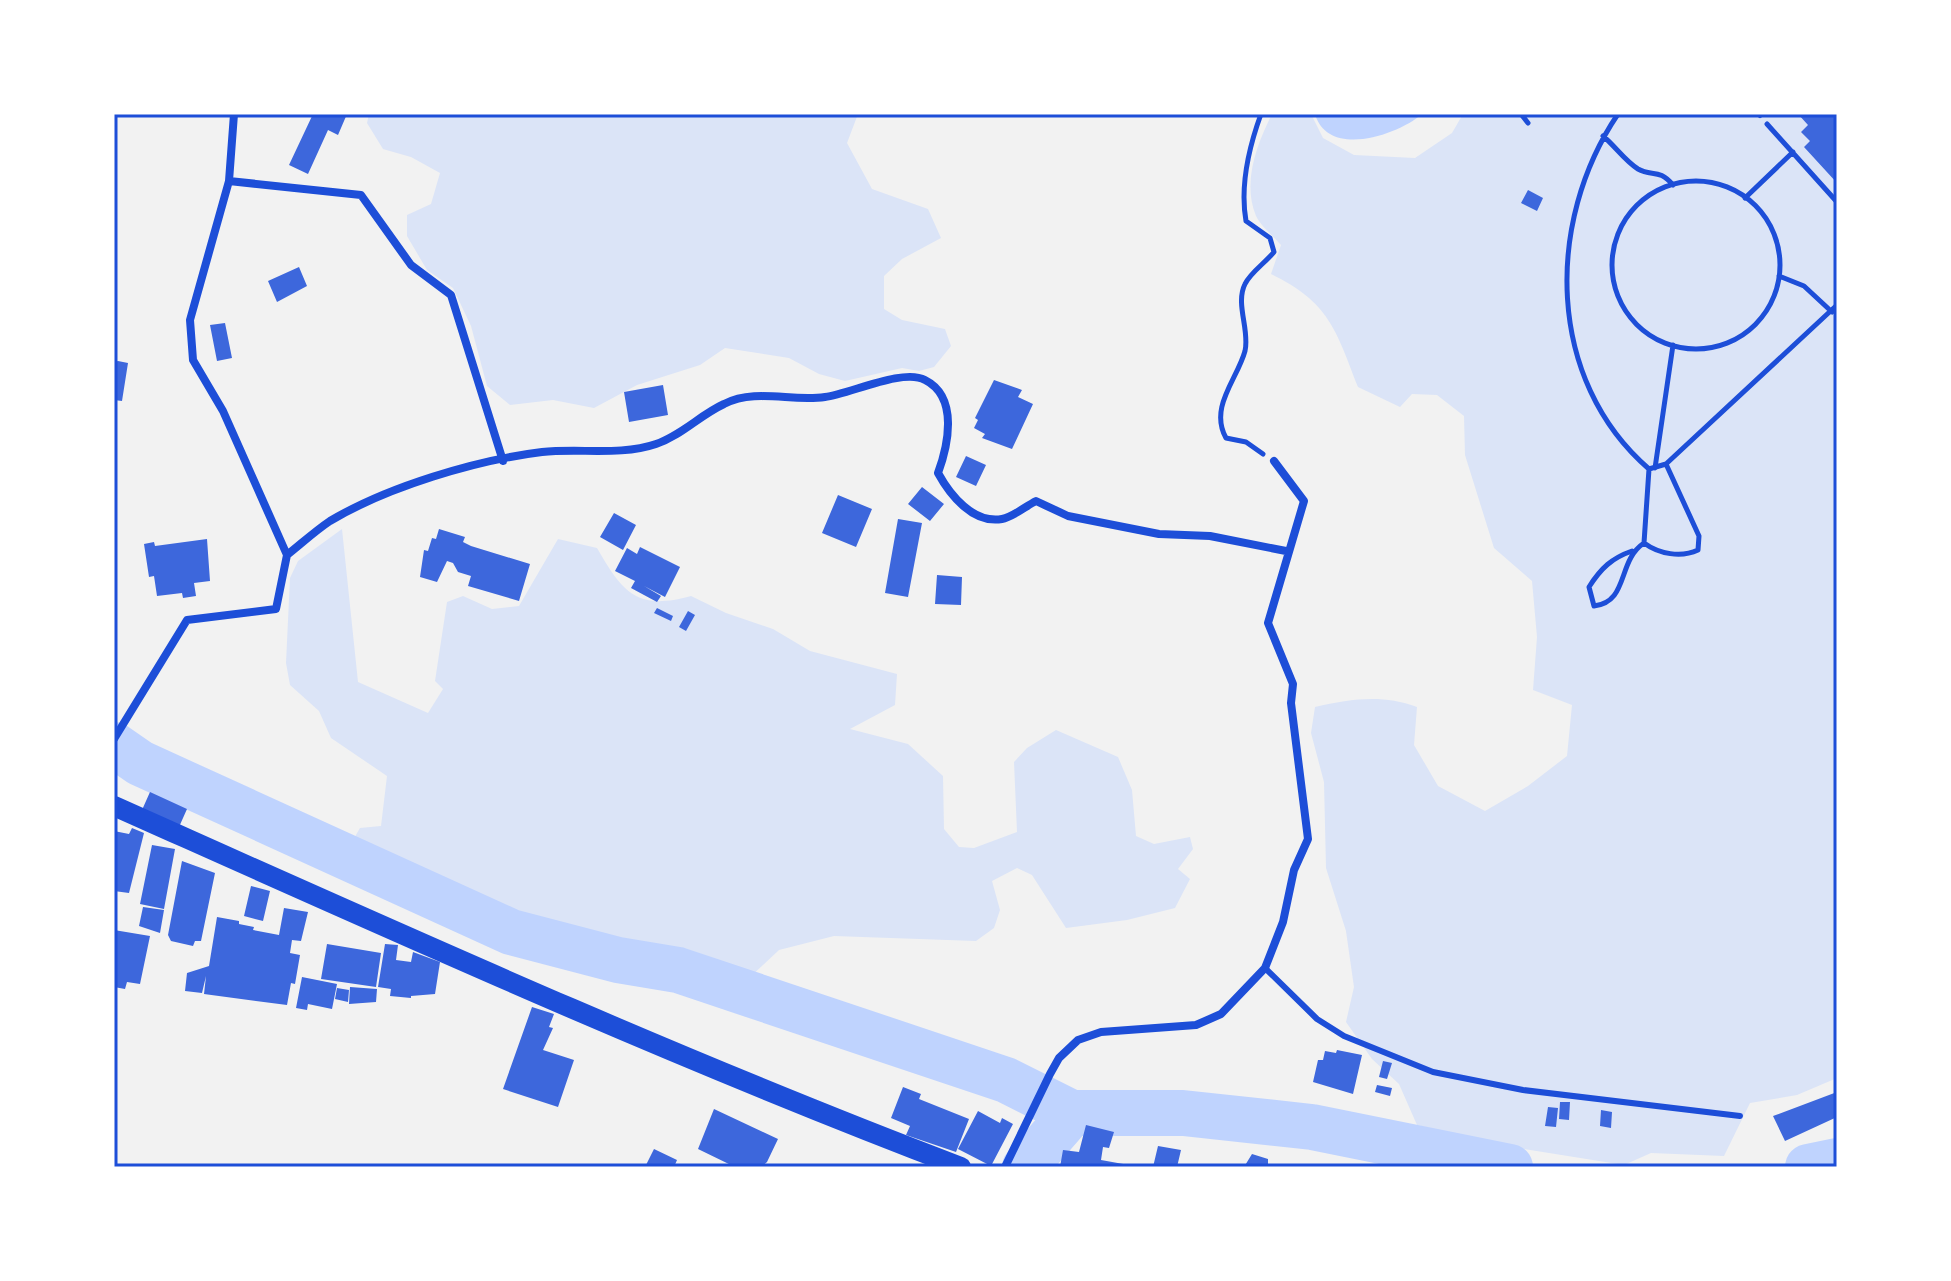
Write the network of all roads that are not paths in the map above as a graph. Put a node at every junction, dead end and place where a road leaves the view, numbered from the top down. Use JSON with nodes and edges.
{"nodes":[{"id":1,"x":234,"y":114,"type":"edge"},
{"id":2,"x":229,"y":181,"type":"junction"},
{"id":3,"x":503,"y":461,"type":"junction"},
{"id":4,"x":1274,"y":461,"type":"road end"},
{"id":5,"x":1286,"y":551,"type":"junction"},
{"id":6,"x":287,"y":555,"type":"junction"},
{"id":7,"x":114,"y":739,"type":"edge"},
{"id":8,"x":114,"y":806,"type":"edge"},
{"id":9,"x":1265,"y":968,"type":"junction"},
{"id":10,"x":1740,"y":1116,"type":"dead end"},
{"id":11,"x":961,"y":1167,"type":"edge"},
{"id":12,"x":1005,"y":1167,"type":"edge"}],
"edges":[{"from":1,"to":2,"type":"street"},
{"from":2,"to":3,"type":"street"},
{"from":2,"to":6,"type":"street"},
{"from":3,"to":5,"type":"street"},
{"from":3,"to":6,"type":"street"},
{"from":4,"to":5,"type":"street"},
{"from":5,"to":9,"type":"street"},
{"from":6,"to":7,"type":"street"},
{"from":8,"to":11,"type":"main road"},
{"from":9,"to":10,"type":"lane"},
{"from":9,"to":12,"type":"street"}]}
